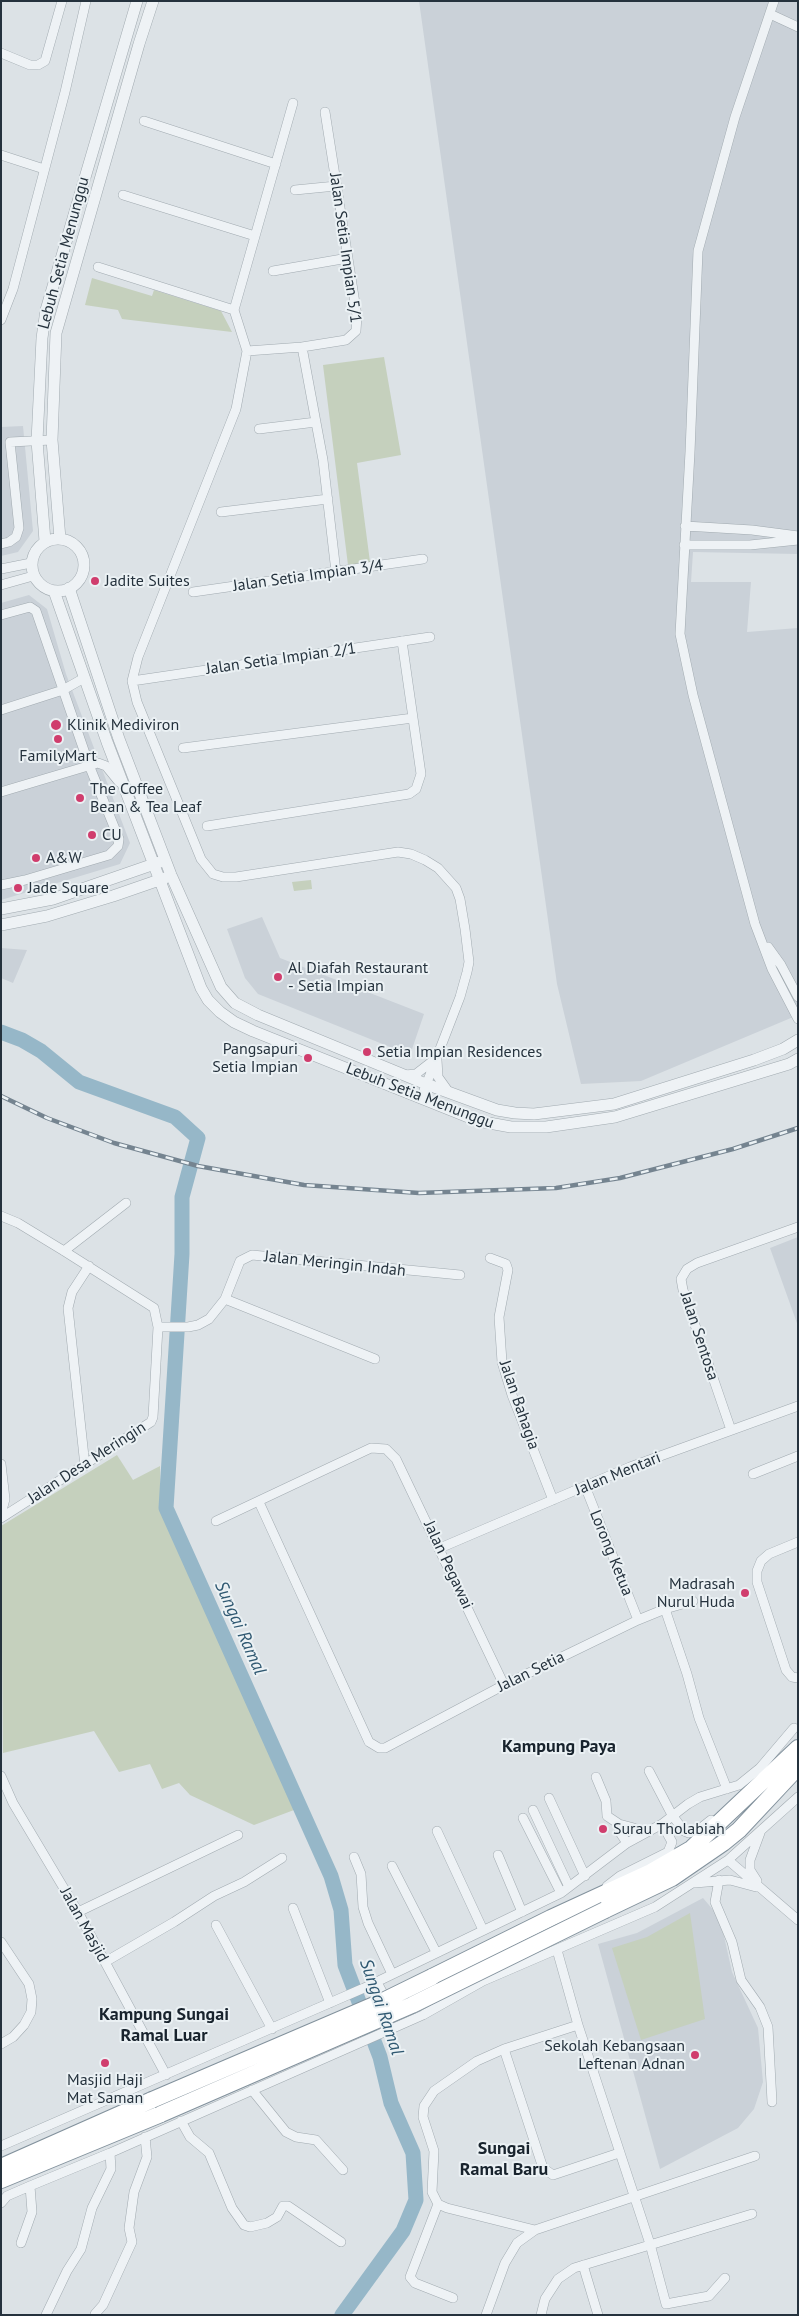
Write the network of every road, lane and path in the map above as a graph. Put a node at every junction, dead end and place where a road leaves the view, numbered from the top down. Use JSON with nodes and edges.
{"nodes":[{"id":1,"x":62,"y":1,"type":"edge"},
{"id":2,"x":86,"y":1,"type":"edge"},
{"id":3,"x":137,"y":1,"type":"edge"},
{"id":4,"x":153,"y":1,"type":"edge"},
{"id":5,"x":774,"y":1,"type":"edge"},
{"id":6,"x":770,"y":14,"type":"junction"},
{"id":7,"x":798,"y":27,"type":"edge"},
{"id":8,"x":124,"y":40,"type":"junction"},
{"id":9,"x":138,"y":46,"type":"junction"},
{"id":10,"x":1,"y":54,"type":"edge"},
{"id":11,"x":293,"y":103,"type":"dead end"},
{"id":12,"x":325,"y":112,"type":"dead end"},
{"id":13,"x":144,"y":120,"type":"dead end"},
{"id":14,"x":1,"y":155,"type":"edge"},
{"id":15,"x":276,"y":164,"type":"junction"},
{"id":16,"x":44,"y":169,"type":"junction"},
{"id":17,"x":336,"y":186,"type":"junction"},
{"id":18,"x":295,"y":190,"type":"dead end"},
{"id":19,"x":123,"y":195,"type":"dead end"},
{"id":20,"x":255,"y":236,"type":"junction"},
{"id":21,"x":348,"y":258,"type":"junction"},
{"id":22,"x":98,"y":267,"type":"dead end"},
{"id":23,"x":273,"y":271,"type":"dead end"},
{"id":24,"x":234,"y":310,"type":"junction"},
{"id":25,"x":1,"y":320,"type":"edge"},
{"id":26,"x":302,"y":347,"type":"junction"},
{"id":27,"x":247,"y":351,"type":"junction"},
{"id":28,"x":316,"y":422,"type":"junction"},
{"id":29,"x":259,"y":429,"type":"dead end"},
{"id":30,"x":52,"y":440,"type":"junction"},
{"id":31,"x":37,"y":441,"type":"junction"},
{"id":32,"x":328,"y":499,"type":"junction"},
{"id":33,"x":221,"y":512,"type":"dead end"},
{"id":34,"x":686,"y":526,"type":"junction"},
{"id":35,"x":798,"y":536,"type":"edge"},
{"id":36,"x":60,"y":538,"type":"junction"},
{"id":37,"x":798,"y":540,"type":"edge"},
{"id":38,"x":46,"y":541,"type":"junction"},
{"id":39,"x":1,"y":544,"type":"edge"},
{"id":40,"x":684,"y":545,"type":"junction"},
{"id":41,"x":423,"y":559,"type":"dead end"},
{"id":42,"x":31,"y":563,"type":"junction"},
{"id":43,"x":1,"y":570,"type":"edge"},
{"id":44,"x":336,"y":572,"type":"junction"},
{"id":45,"x":34,"y":576,"type":"junction"},
{"id":46,"x":1,"y":585,"type":"edge"},
{"id":47,"x":69,"y":588,"type":"junction"},
{"id":48,"x":54,"y":591,"type":"junction"},
{"id":49,"x":193,"y":592,"type":"dead end"},
{"id":50,"x":1,"y":615,"type":"edge"},
{"id":51,"x":430,"y":637,"type":"dead end"},
{"id":52,"x":402,"y":641,"type":"junction"},
{"id":53,"x":84,"y":678,"type":"junction"},
{"id":54,"x":132,"y":681,"type":"junction"},
{"id":55,"x":62,"y":690,"type":"junction"},
{"id":56,"x":1,"y":710,"type":"edge"},
{"id":57,"x":413,"y":718,"type":"junction"},
{"id":58,"x":183,"y":748,"type":"dead end"},
{"id":59,"x":89,"y":765,"type":"junction"},
{"id":60,"x":1,"y":792,"type":"edge"},
{"id":61,"x":126,"y":793,"type":"junction"},
{"id":62,"x":207,"y":826,"type":"dead end"},
{"id":63,"x":165,"y":860,"type":"junction"},
{"id":64,"x":153,"y":865,"type":"junction"},
{"id":65,"x":171,"y":875,"type":"junction"},
{"id":66,"x":158,"y":880,"type":"junction"},
{"id":67,"x":1,"y":885,"type":"edge"},
{"id":68,"x":1,"y":909,"type":"edge"},
{"id":69,"x":1,"y":925,"type":"edge"},
{"id":70,"x":762,"y":939,"type":"junction"},
{"id":71,"x":798,"y":997,"type":"edge"},
{"id":72,"x":798,"y":1019,"type":"edge"},
{"id":73,"x":798,"y":1040,"type":"edge"},
{"id":74,"x":437,"y":1055,"type":"junction"},
{"id":75,"x":798,"y":1059,"type":"edge"},
{"id":76,"x":404,"y":1075,"type":"junction"},
{"id":77,"x":426,"y":1084,"type":"junction"},
{"id":78,"x":449,"y":1092,"type":"junction"},
{"id":79,"x":420,"y":1098,"type":"junction"},
{"id":80,"x":126,"y":1203,"type":"dead end"},
{"id":81,"x":1,"y":1216,"type":"edge"},
{"id":82,"x":798,"y":1227,"type":"edge"},
{"id":83,"x":64,"y":1251,"type":"junction"},
{"id":84,"x":490,"y":1258,"type":"dead end"},
{"id":85,"x":89,"y":1266,"type":"junction"},
{"id":86,"x":460,"y":1275,"type":"dead end"},
{"id":87,"x":225,"y":1299,"type":"junction"},
{"id":88,"x":158,"y":1327,"type":"junction"},
{"id":89,"x":375,"y":1359,"type":"dead end"},
{"id":90,"x":798,"y":1406,"type":"edge"},
{"id":91,"x":731,"y":1430,"type":"junction"},
{"id":92,"x":798,"y":1456,"type":"edge"},
{"id":93,"x":1,"y":1464,"type":"edge"},
{"id":94,"x":84,"y":1466,"type":"junction"},
{"id":95,"x":753,"y":1474,"type":"dead end"},
{"id":96,"x":585,"y":1486,"type":"junction"},
{"id":97,"x":553,"y":1500,"type":"junction"},
{"id":98,"x":259,"y":1502,"type":"junction"},
{"id":99,"x":1,"y":1509,"type":"edge"},
{"id":100,"x":1,"y":1516,"type":"edge"},
{"id":101,"x":216,"y":1521,"type":"dead end"},
{"id":102,"x":798,"y":1542,"type":"edge"},
{"id":103,"x":440,"y":1548,"type":"junction"},
{"id":104,"x":693,"y":1601,"type":"dead end"},
{"id":105,"x":665,"y":1609,"type":"junction"},
{"id":106,"x":638,"y":1620,"type":"junction"},
{"id":107,"x":798,"y":1678,"type":"edge"},
{"id":108,"x":504,"y":1685,"type":"junction"},
{"id":109,"x":794,"y":1728,"type":"dead end"},
{"id":110,"x":798,"y":1748,"type":"edge"},
{"id":111,"x":798,"y":1767,"type":"edge"},
{"id":112,"x":649,"y":1771,"type":"dead end"},
{"id":113,"x":1,"y":1776,"type":"edge"},
{"id":114,"x":596,"y":1778,"type":"dead end"},
{"id":115,"x":727,"y":1789,"type":"junction"},
{"id":116,"x":798,"y":1797,"type":"edge"},
{"id":117,"x":549,"y":1798,"type":"dead end"},
{"id":118,"x":744,"y":1801,"type":"junction"},
{"id":119,"x":533,"y":1810,"type":"dead end"},
{"id":120,"x":672,"y":1815,"type":"junction"},
{"id":121,"x":523,"y":1818,"type":"dead end"},
{"id":122,"x":619,"y":1824,"type":"junction"},
{"id":123,"x":662,"y":1824,"type":"junction"},
{"id":124,"x":761,"y":1830,"type":"junction"},
{"id":125,"x":437,"y":1831,"type":"dead end"},
{"id":126,"x":238,"y":1835,"type":"dead end"},
{"id":127,"x":640,"y":1836,"type":"junction"},
{"id":128,"x":627,"y":1843,"type":"junction"},
{"id":129,"x":498,"y":1855,"type":"dead end"},
{"id":130,"x":354,"y":1857,"type":"dead end"},
{"id":131,"x":282,"y":1858,"type":"dead end"},
{"id":132,"x":728,"y":1860,"type":"junction"},
{"id":133,"x":392,"y":1866,"type":"dead end"},
{"id":134,"x":585,"y":1876,"type":"junction"},
{"id":135,"x":719,"y":1880,"type":"junction"},
{"id":136,"x":694,"y":1883,"type":"junction"},
{"id":137,"x":569,"y":1887,"type":"junction"},
{"id":138,"x":761,"y":1888,"type":"junction"},
{"id":139,"x":561,"y":1894,"type":"junction"},
{"id":140,"x":593,"y":1897,"type":"junction"},
{"id":141,"x":293,"y":1908,"type":"dead end"},
{"id":142,"x":78,"y":1912,"type":"junction"},
{"id":143,"x":522,"y":1912,"type":"junction"},
{"id":144,"x":798,"y":1920,"type":"edge"},
{"id":145,"x":216,"y":1925,"type":"dead end"},
{"id":146,"x":483,"y":1930,"type":"junction"},
{"id":147,"x":1,"y":1942,"type":"edge"},
{"id":148,"x":557,"y":1950,"type":"junction"},
{"id":149,"x":436,"y":1952,"type":"junction"},
{"id":150,"x":105,"y":1962,"type":"junction"},
{"id":151,"x":388,"y":1976,"type":"junction"},
{"id":152,"x":368,"y":1986,"type":"junction"},
{"id":153,"x":382,"y":1990,"type":"junction"},
{"id":154,"x":332,"y":2005,"type":"junction"},
{"id":155,"x":578,"y":2025,"type":"junction"},
{"id":156,"x":395,"y":2027,"type":"junction"},
{"id":157,"x":272,"y":2029,"type":"junction"},
{"id":158,"x":1,"y":2044,"type":"edge"},
{"id":159,"x":351,"y":2047,"type":"junction"},
{"id":160,"x":504,"y":2049,"type":"junction"},
{"id":161,"x":166,"y":2075,"type":"junction"},
{"id":162,"x":252,"y":2090,"type":"junction"},
{"id":163,"x":772,"y":2102,"type":"dead end"},
{"id":164,"x":181,"y":2121,"type":"junction"},
{"id":165,"x":145,"y":2137,"type":"junction"},
{"id":166,"x":1,"y":2146,"type":"edge"},
{"id":167,"x":110,"y":2153,"type":"junction"},
{"id":168,"x":619,"y":2153,"type":"junction"},
{"id":169,"x":754,"y":2156,"type":"dead end"},
{"id":170,"x":57,"y":2158,"type":"junction"},
{"id":171,"x":94,"y":2160,"type":"junction"},
{"id":172,"x":343,"y":2170,"type":"dead end"},
{"id":173,"x":4,"y":2184,"type":"edge"},
{"id":174,"x":30,"y":2186,"type":"junction"},
{"id":175,"x":634,"y":2196,"type":"junction"},
{"id":176,"x":438,"y":2204,"type":"junction"},
{"id":177,"x":752,"y":2214,"type":"dead end"},
{"id":178,"x":535,"y":2230,"type":"junction"},
{"id":179,"x":341,"y":2242,"type":"dead end"},
{"id":180,"x":21,"y":2244,"type":"dead end"},
{"id":181,"x":650,"y":2244,"type":"junction"},
{"id":182,"x":583,"y":2265,"type":"junction"},
{"id":183,"x":725,"y":2278,"type":"dead end"},
{"id":184,"x":453,"y":2298,"type":"dead end"},
{"id":185,"x":95,"y":2314,"type":"edge"},
{"id":186,"x":46,"y":2315,"type":"edge"},
{"id":187,"x":486,"y":2315,"type":"edge"},
{"id":188,"x":541,"y":2315,"type":"edge"},
{"id":189,"x":598,"y":2315,"type":"edge"}],
"edges":[{"from":1,"to":10,"type":"street"},
{"from":2,"to":16,"type":"street"},
{"from":3,"to":8,"type":"street","name":"Lebuh Setia Menunggu"},
{"from":4,"to":9,"type":"street","name":"Lebuh Setia Menunggu"},
{"from":5,"to":6,"type":"street"},
{"from":6,"to":7,"type":"street"},
{"from":6,"to":34,"type":"street"},
{"from":8,"to":9,"type":"street"},
{"from":8,"to":31,"type":"street","name":"Lebuh Setia Menunggu"},
{"from":9,"to":30,"type":"street","name":"Lebuh Setia Menunggu"},
{"from":11,"to":15,"type":"street"},
{"from":12,"to":17,"type":"street","name":"Jalan Setia Impian 5/1"},
{"from":13,"to":15,"type":"street"},
{"from":14,"to":16,"type":"street"},
{"from":15,"to":20,"type":"street"},
{"from":16,"to":25,"type":"street"},
{"from":17,"to":18,"type":"street"},
{"from":17,"to":21,"type":"street","name":"Jalan Setia Impian 5/1"},
{"from":19,"to":20,"type":"street"},
{"from":20,"to":24,"type":"street"},
{"from":21,"to":23,"type":"street"},
{"from":21,"to":26,"type":"street","name":"Jalan Setia Impian 5/1"},
{"from":22,"to":24,"type":"street"},
{"from":24,"to":27,"type":"street"},
{"from":26,"to":27,"type":"street","name":"Jalan Setia Impian 5/1"},
{"from":26,"to":28,"type":"street"},
{"from":27,"to":54,"type":"street"},
{"from":28,"to":29,"type":"street"},
{"from":28,"to":32,"type":"street"},
{"from":30,"to":31,"type":"street"},
{"from":30,"to":36,"type":"street","name":"Lebuh Setia Menunggu"},
{"from":31,"to":38,"type":"street","name":"Lebuh Setia Menunggu"},
{"from":31,"to":39,"type":"street"},
{"from":32,"to":33,"type":"street"},
{"from":32,"to":44,"type":"street"},
{"from":34,"to":35,"type":"street"},
{"from":34,"to":40,"type":"street"},
{"from":36,"to":38,"type":"street"},
{"from":36,"to":47,"type":"street"},
{"from":37,"to":40,"type":"street"},
{"from":38,"to":42,"type":"street"},
{"from":40,"to":70,"type":"street"},
{"from":41,"to":44,"type":"street","name":"Jalan Setia Impian 3/4"},
{"from":42,"to":43,"type":"street"},
{"from":42,"to":45,"type":"street"},
{"from":44,"to":49,"type":"street","name":"Jalan Setia Impian 3/4"},
{"from":45,"to":46,"type":"street"},
{"from":45,"to":48,"type":"street"},
{"from":47,"to":48,"type":"street"},
{"from":47,"to":63,"type":"street"},
{"from":48,"to":53,"type":"street"},
{"from":50,"to":55,"type":"street"},
{"from":51,"to":52,"type":"street","name":"Jalan Setia Impian 2/1"},
{"from":52,"to":54,"type":"street","name":"Jalan Setia Impian 2/1"},
{"from":52,"to":57,"type":"street"},
{"from":53,"to":55,"type":"street"},
{"from":53,"to":61,"type":"street"},
{"from":54,"to":74,"type":"street"},
{"from":55,"to":56,"type":"street"},
{"from":55,"to":59,"type":"street"},
{"from":57,"to":58,"type":"street"},
{"from":57,"to":62,"type":"street"},
{"from":59,"to":60,"type":"street"},
{"from":59,"to":61,"type":"street"},
{"from":59,"to":67,"type":"street"},
{"from":61,"to":64,"type":"street"},
{"from":63,"to":64,"type":"street"},
{"from":63,"to":65,"type":"street","name":"Lebuh Setia Menunggu"},
{"from":64,"to":66,"type":"street","name":"Lebuh Setia Menunggu"},
{"from":64,"to":68,"type":"street"},
{"from":65,"to":66,"type":"street"},
{"from":65,"to":76,"type":"street","name":"Lebuh Setia Menunggu"},
{"from":66,"to":69,"type":"street"},
{"from":66,"to":79,"type":"street","name":"Lebuh Setia Menunggu"},
{"from":70,"to":71,"type":"street"},
{"from":70,"to":72,"type":"street"},
{"from":73,"to":78,"type":"street","name":"Lebuh Setia Menunggu"},
{"from":74,"to":76,"type":"street"},
{"from":74,"to":77,"type":"street"},
{"from":74,"to":78,"type":"street"},
{"from":75,"to":79,"type":"street","name":"Lebuh Setia Menunggu"},
{"from":76,"to":77,"type":"street","name":"Lebuh Setia Menunggu"},
{"from":77,"to":78,"type":"street","name":"Lebuh Setia Menunggu"},
{"from":77,"to":79,"type":"street"},
{"from":80,"to":83,"type":"street"},
{"from":81,"to":83,"type":"street"},
{"from":82,"to":91,"type":"street","name":"Jalan Sentosa"},
{"from":83,"to":85,"type":"street"},
{"from":84,"to":97,"type":"street","name":"Jalan Bahagia"},
{"from":85,"to":88,"type":"street","name":"Jalan Desa Meringin"},
{"from":85,"to":94,"type":"street"},
{"from":86,"to":87,"type":"street","name":"Jalan Meringin Indah"},
{"from":87,"to":88,"type":"street","name":"Jalan Meringin Indah"},
{"from":87,"to":89,"type":"street"},
{"from":88,"to":94,"type":"street","name":"Jalan Desa Meringin"},
{"from":90,"to":91,"type":"street","name":"Jalan Mentari"},
{"from":91,"to":96,"type":"street","name":"Jalan Mentari"},
{"from":92,"to":95,"type":"street"},
{"from":93,"to":99,"type":"street"},
{"from":94,"to":100,"type":"street","name":"Jalan Desa Meringin"},
{"from":96,"to":97,"type":"street","name":"Jalan Mentari"},
{"from":96,"to":106,"type":"street","name":"Lorong Ketua"},
{"from":97,"to":103,"type":"street","name":"Jalan Mentari"},
{"from":98,"to":101,"type":"street"},
{"from":98,"to":103,"type":"street","name":"Jalan Pegawai"},
{"from":98,"to":108,"type":"street","name":"Jalan Setia"},
{"from":99,"to":100,"type":"street"},
{"from":102,"to":107,"type":"street"},
{"from":103,"to":108,"type":"street","name":"Jalan Pegawai"},
{"from":104,"to":105,"type":"street","name":"Jalan Setia"},
{"from":105,"to":106,"type":"street","name":"Jalan Setia"},
{"from":105,"to":115,"type":"street"},
{"from":106,"to":108,"type":"street","name":"Jalan Setia"},
{"from":109,"to":115,"type":"street"},
{"from":110,"to":118,"type":"highway"},
{"from":111,"to":170,"type":"highway","bridge":true},
{"from":112,"to":120,"type":"street"},
{"from":113,"to":142,"type":"street","name":"Jalan Masjid"},
{"from":114,"to":122,"type":"street"},
{"from":115,"to":120,"type":"street"},
{"from":116,"to":124,"type":"street"},
{"from":117,"to":134,"type":"street"},
{"from":118,"to":120,"type":"street"},
{"from":118,"to":140,"type":"highway"},
{"from":119,"to":137,"type":"street"},
{"from":120,"to":123,"type":"street"},
{"from":121,"to":139,"type":"street"},
{"from":122,"to":127,"type":"street"},
{"from":122,"to":128,"type":"street"},
{"from":123,"to":127,"type":"street"},
{"from":123,"to":140,"type":"street"},
{"from":124,"to":132,"type":"street"},
{"from":124,"to":138,"type":"street"},
{"from":125,"to":146,"type":"street"},
{"from":126,"to":142,"type":"street"},
{"from":127,"to":128,"type":"street"},
{"from":128,"to":134,"type":"street"},
{"from":129,"to":143,"type":"street"},
{"from":130,"to":151,"type":"street"},
{"from":131,"to":150,"type":"street"},
{"from":132,"to":136,"type":"street"},
{"from":132,"to":138,"type":"street"},
{"from":133,"to":149,"type":"street"},
{"from":134,"to":137,"type":"street"},
{"from":135,"to":136,"type":"street"},
{"from":135,"to":138,"type":"street"},
{"from":135,"to":163,"type":"street"},
{"from":136,"to":148,"type":"street"},
{"from":137,"to":139,"type":"street"},
{"from":138,"to":144,"type":"street"},
{"from":139,"to":143,"type":"street"},
{"from":140,"to":173,"type":"highway","bridge":true},
{"from":141,"to":154,"type":"street"},
{"from":142,"to":150,"type":"street","name":"Jalan Masjid"},
{"from":143,"to":146,"type":"street"},
{"from":145,"to":157,"type":"street"},
{"from":146,"to":149,"type":"street"},
{"from":147,"to":158,"type":"street"},
{"from":148,"to":155,"type":"street"},
{"from":148,"to":156,"type":"street"},
{"from":149,"to":151,"type":"street"},
{"from":150,"to":161,"type":"street","name":"Jalan Masjid"},
{"from":151,"to":152,"type":"street"},
{"from":151,"to":153,"type":"street"},
{"from":152,"to":153,"type":"street"},
{"from":152,"to":154,"type":"street"},
{"from":153,"to":156,"type":"street"},
{"from":154,"to":157,"type":"street"},
{"from":154,"to":159,"type":"street"},
{"from":155,"to":160,"type":"street"},
{"from":155,"to":168,"type":"street"},
{"from":156,"to":159,"type":"street"},
{"from":157,"to":161,"type":"street"},
{"from":159,"to":162,"type":"street"},
{"from":160,"to":168,"type":"street"},
{"from":160,"to":176,"type":"street"},
{"from":161,"to":166,"type":"street"},
{"from":162,"to":164,"type":"street"},
{"from":162,"to":172,"type":"street"},
{"from":164,"to":165,"type":"street"},
{"from":164,"to":179,"type":"street"},
{"from":165,"to":167,"type":"street"},
{"from":165,"to":185,"type":"street"},
{"from":167,"to":171,"type":"street"},
{"from":167,"to":186,"type":"street"},
{"from":168,"to":175,"type":"street"},
{"from":169,"to":175,"type":"street"},
{"from":170,"to":171,"type":"street"},
{"from":170,"to":173,"type":"highway"},
{"from":171,"to":174,"type":"street"},
{"from":173,"to":174,"type":"street"},
{"from":174,"to":180,"type":"street"},
{"from":175,"to":178,"type":"street"},
{"from":175,"to":181,"type":"street"},
{"from":176,"to":178,"type":"street"},
{"from":176,"to":184,"type":"street"},
{"from":177,"to":181,"type":"street"},
{"from":178,"to":187,"type":"street"},
{"from":181,"to":182,"type":"street"},
{"from":181,"to":183,"type":"street"},
{"from":182,"to":188,"type":"street"},
{"from":182,"to":189,"type":"street"}]}
